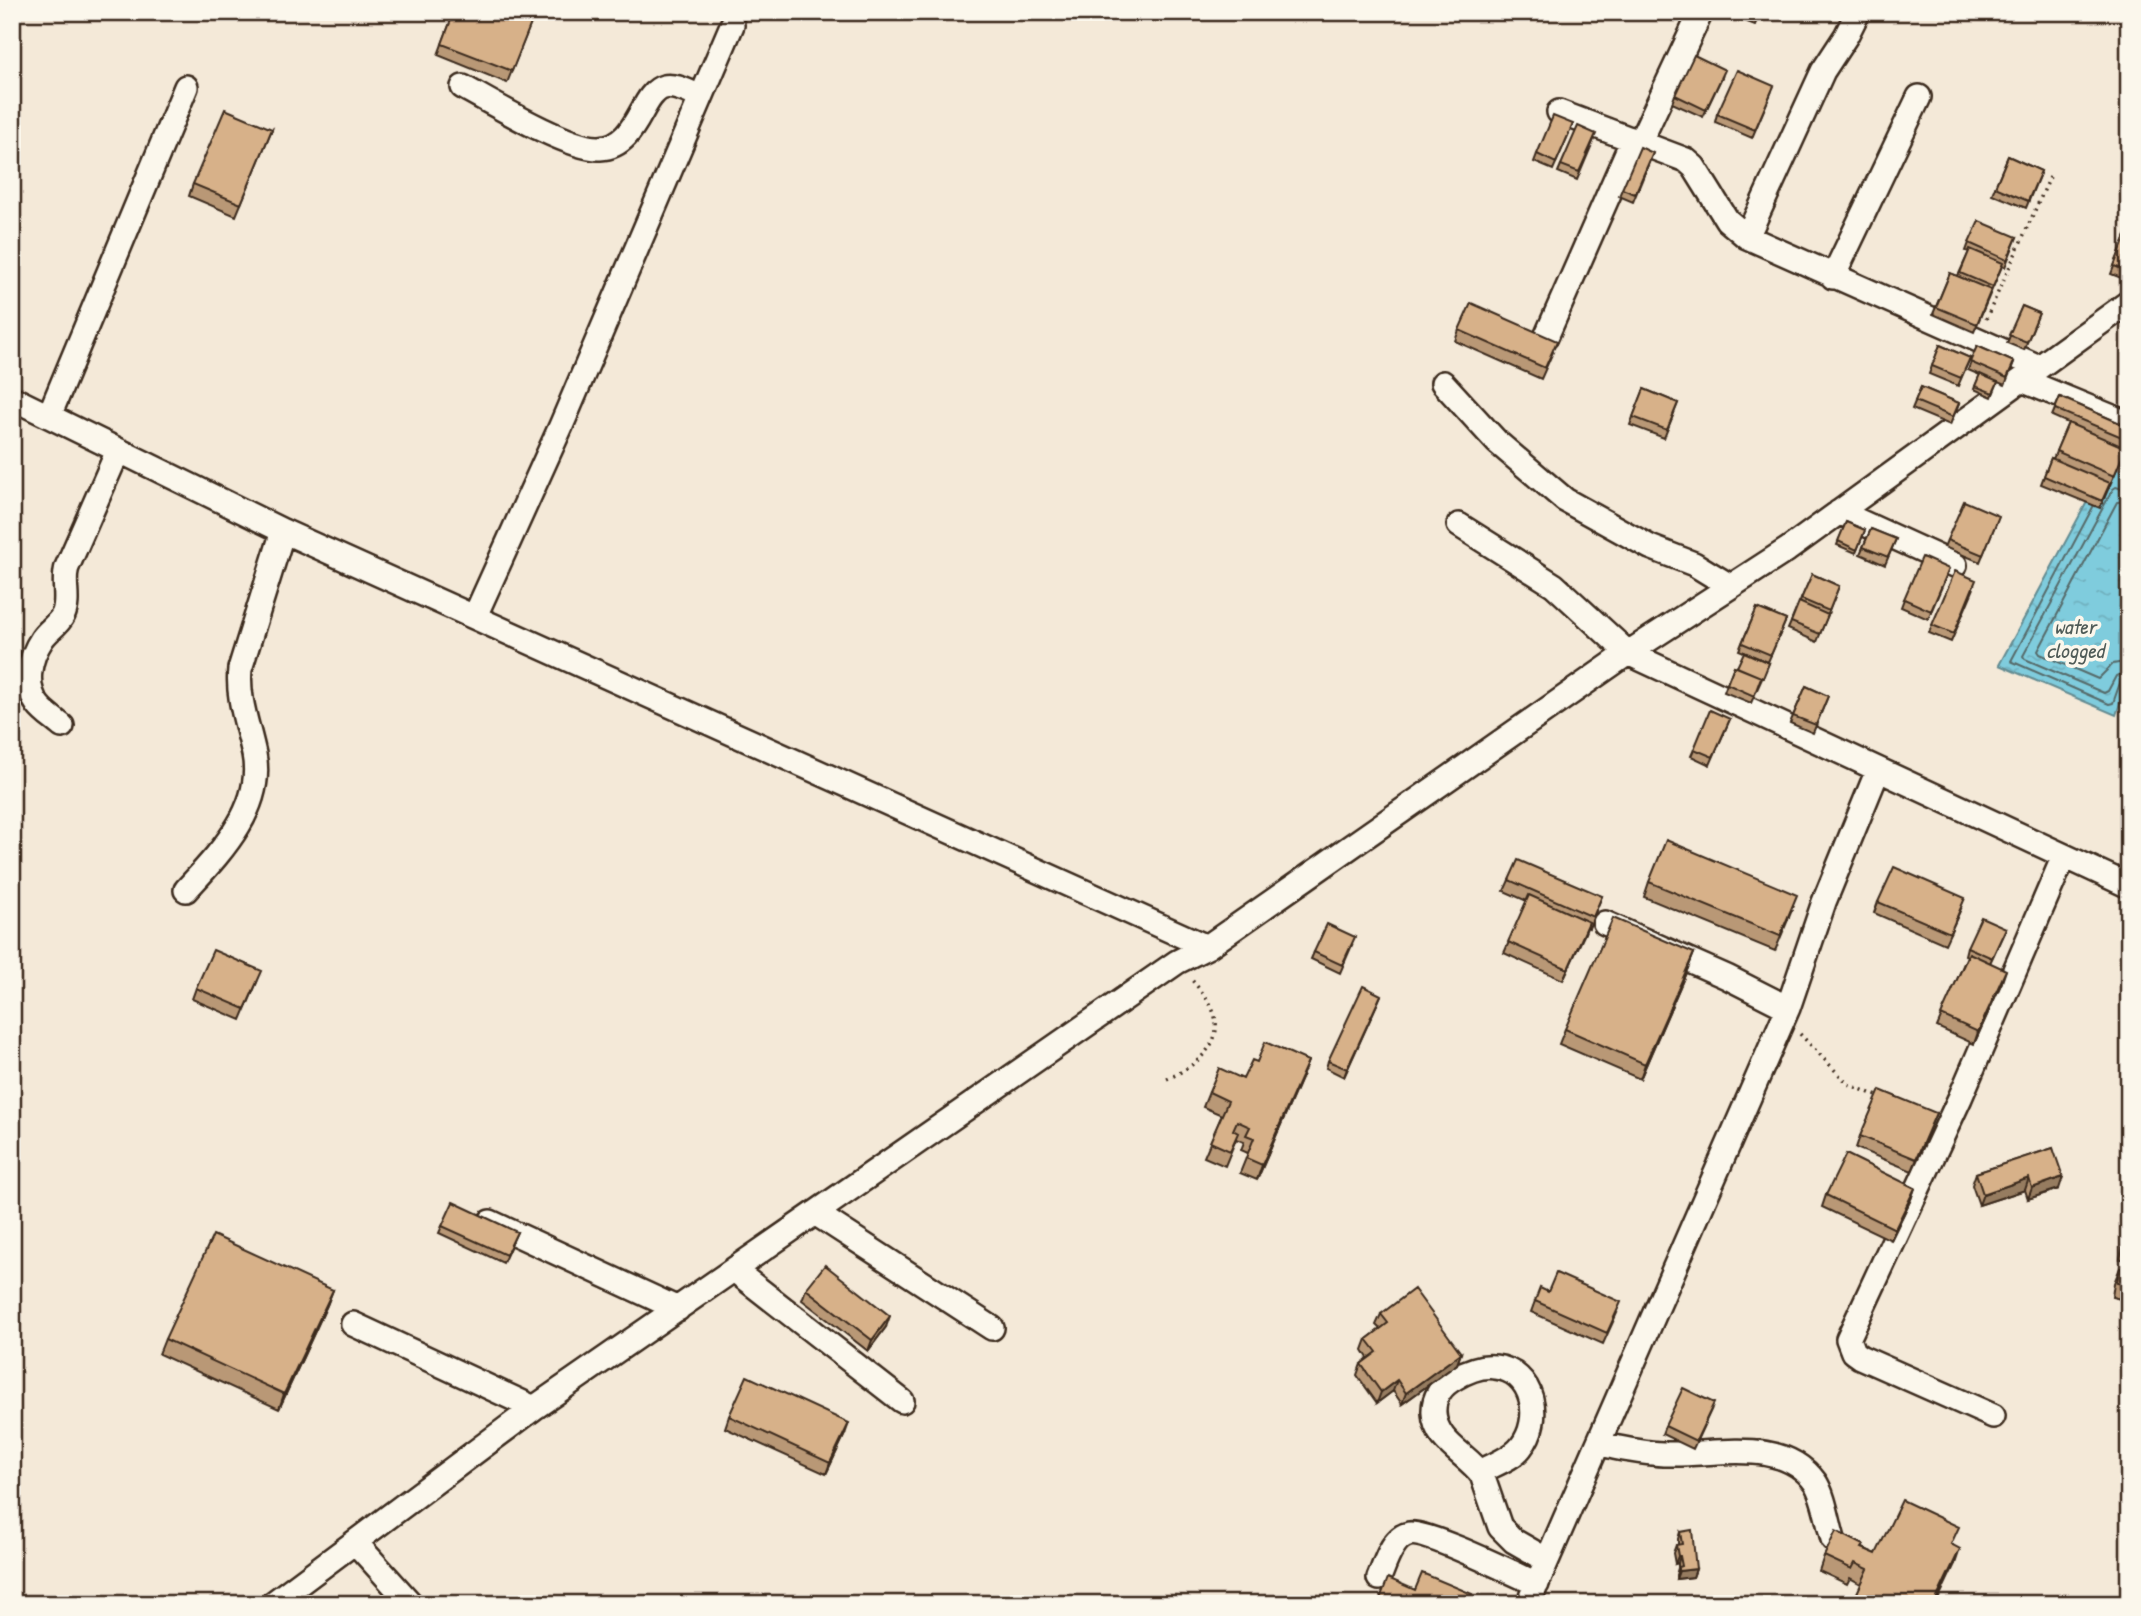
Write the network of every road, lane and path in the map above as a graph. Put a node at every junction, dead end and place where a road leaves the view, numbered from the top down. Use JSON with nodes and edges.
{"nodes":[{"id":1,"x":1701,"y":12,"type":"edge"},
{"id":2,"x":1858,"y":12,"type":"edge"},
{"id":3,"x":732,"y":25,"type":"dead end"},
{"id":4,"x":186,"y":87,"type":"dead end"},
{"id":5,"x":463,"y":87,"type":"dead end"},
{"id":6,"x":700,"y":96,"type":"junction"},
{"id":7,"x":1919,"y":97,"type":"dead end"},
{"id":8,"x":1559,"y":112,"type":"dead end"},
{"id":9,"x":1637,"y":141,"type":"junction"},
{"id":10,"x":2050,"y":177,"type":"dead end"},
{"id":11,"x":1747,"y":237,"type":"junction"},
{"id":12,"x":1833,"y":277,"type":"junction"},
{"id":13,"x":2129,"y":302,"type":"edge"},
{"id":14,"x":1546,"y":337,"type":"edge"},
{"id":15,"x":1976,"y":340,"type":"junction"},
{"id":16,"x":2030,"y":374,"type":"junction"},
{"id":17,"x":1443,"y":383,"type":"dead end"},
{"id":18,"x":12,"y":398,"type":"edge"},
{"id":19,"x":49,"y":416,"type":"junction"},
{"id":20,"x":2129,"y":424,"type":"edge"},
{"id":21,"x":118,"y":451,"type":"junction"},
{"id":22,"x":1839,"y":512,"type":"junction"},
{"id":23,"x":1459,"y":525,"type":"dead end"},
{"id":24,"x":283,"y":531,"type":"junction"},
{"id":25,"x":1955,"y":565,"type":"dead end"},
{"id":26,"x":1730,"y":586,"type":"junction"},
{"id":27,"x":475,"y":616,"type":"junction"},
{"id":28,"x":1628,"y":653,"type":"junction"},
{"id":29,"x":62,"y":726,"type":"dead end"},
{"id":30,"x":1878,"y":770,"type":"junction"},
{"id":31,"x":2064,"y":856,"type":"junction"},
{"id":32,"x":2129,"y":886,"type":"edge"},
{"id":33,"x":186,"y":890,"type":"dead end"},
{"id":34,"x":1605,"y":923,"type":"dead end"},
{"id":35,"x":1207,"y":947,"type":"junction"},
{"id":36,"x":1177,"y":962,"type":"junction"},
{"id":37,"x":1785,"y":1013,"type":"junction"},
{"id":38,"x":1167,"y":1079,"type":"dead end"},
{"id":39,"x":1877,"y":1096,"type":"edge"},
{"id":40,"x":815,"y":1213,"type":"junction"},
{"id":41,"x":490,"y":1222,"type":"edge"},
{"id":42,"x":734,"y":1270,"type":"junction"},
{"id":43,"x":678,"y":1309,"type":"junction"},
{"id":44,"x":353,"y":1324,"type":"dead end"},
{"id":45,"x":992,"y":1328,"type":"dead end"},
{"id":46,"x":902,"y":1401,"type":"dead end"},
{"id":47,"x":534,"y":1408,"type":"junction"},
{"id":48,"x":1993,"y":1416,"type":"dead end"},
{"id":49,"x":1598,"y":1444,"type":"junction"},
{"id":50,"x":1479,"y":1472,"type":"junction"},
{"id":51,"x":1833,"y":1539,"type":"edge"},
{"id":52,"x":355,"y":1542,"type":"junction"},
{"id":53,"x":1547,"y":1560,"type":"junction"},
{"id":54,"x":1379,"y":1578,"type":"dead end"},
{"id":55,"x":1533,"y":1594,"type":"edge"},
{"id":56,"x":272,"y":1604,"type":"edge"},
{"id":57,"x":411,"y":1604,"type":"edge"}],
"edges":[{"from":1,"to":9,"type":"street"},
{"from":2,"to":11,"type":"street"},
{"from":3,"to":6,"type":"street"},
{"from":4,"to":19,"type":"street"},
{"from":5,"to":6,"type":"street"},
{"from":6,"to":27,"type":"street"},
{"from":7,"to":12,"type":"street"},
{"from":8,"to":9,"type":"street"},
{"from":9,"to":11,"type":"street"},
{"from":9,"to":14,"type":"street"},
{"from":10,"to":15,"type":"path"},
{"from":11,"to":12,"type":"street"},
{"from":12,"to":15,"type":"street"},
{"from":13,"to":16,"type":"street"},
{"from":15,"to":16,"type":"street"},
{"from":16,"to":20,"type":"street"},
{"from":16,"to":22,"type":"street"},
{"from":17,"to":26,"type":"street"},
{"from":18,"to":19,"type":"street"},
{"from":19,"to":21,"type":"street"},
{"from":21,"to":24,"type":"street"},
{"from":21,"to":29,"type":"street"},
{"from":22,"to":25,"type":"street"},
{"from":22,"to":26,"type":"street"},
{"from":23,"to":28,"type":"street"},
{"from":24,"to":27,"type":"street"},
{"from":24,"to":33,"type":"street"},
{"from":26,"to":28,"type":"street"},
{"from":27,"to":35,"type":"street"},
{"from":28,"to":30,"type":"street"},
{"from":28,"to":35,"type":"street"},
{"from":30,"to":31,"type":"street"},
{"from":30,"to":37,"type":"street"},
{"from":31,"to":32,"type":"street"},
{"from":31,"to":48,"type":"street"},
{"from":34,"to":37,"type":"street"},
{"from":35,"to":36,"type":"street"},
{"from":36,"to":38,"type":"path"},
{"from":36,"to":40,"type":"street"},
{"from":37,"to":39,"type":"path"},
{"from":37,"to":49,"type":"street"},
{"from":40,"to":42,"type":"street"},
{"from":40,"to":45,"type":"street"},
{"from":41,"to":43,"type":"street"},
{"from":42,"to":43,"type":"street"},
{"from":42,"to":46,"type":"street"},
{"from":43,"to":47,"type":"street"},
{"from":44,"to":47,"type":"street"},
{"from":47,"to":52,"type":"street"},
{"from":49,"to":51,"type":"street"},
{"from":49,"to":53,"type":"street"},
{"from":50,"to":50,"type":"street"},
{"from":50,"to":53,"type":"street"},
{"from":52,"to":56,"type":"street"},
{"from":52,"to":57,"type":"street"},
{"from":53,"to":55,"type":"street"},
{"from":54,"to":55,"type":"street"}]}
